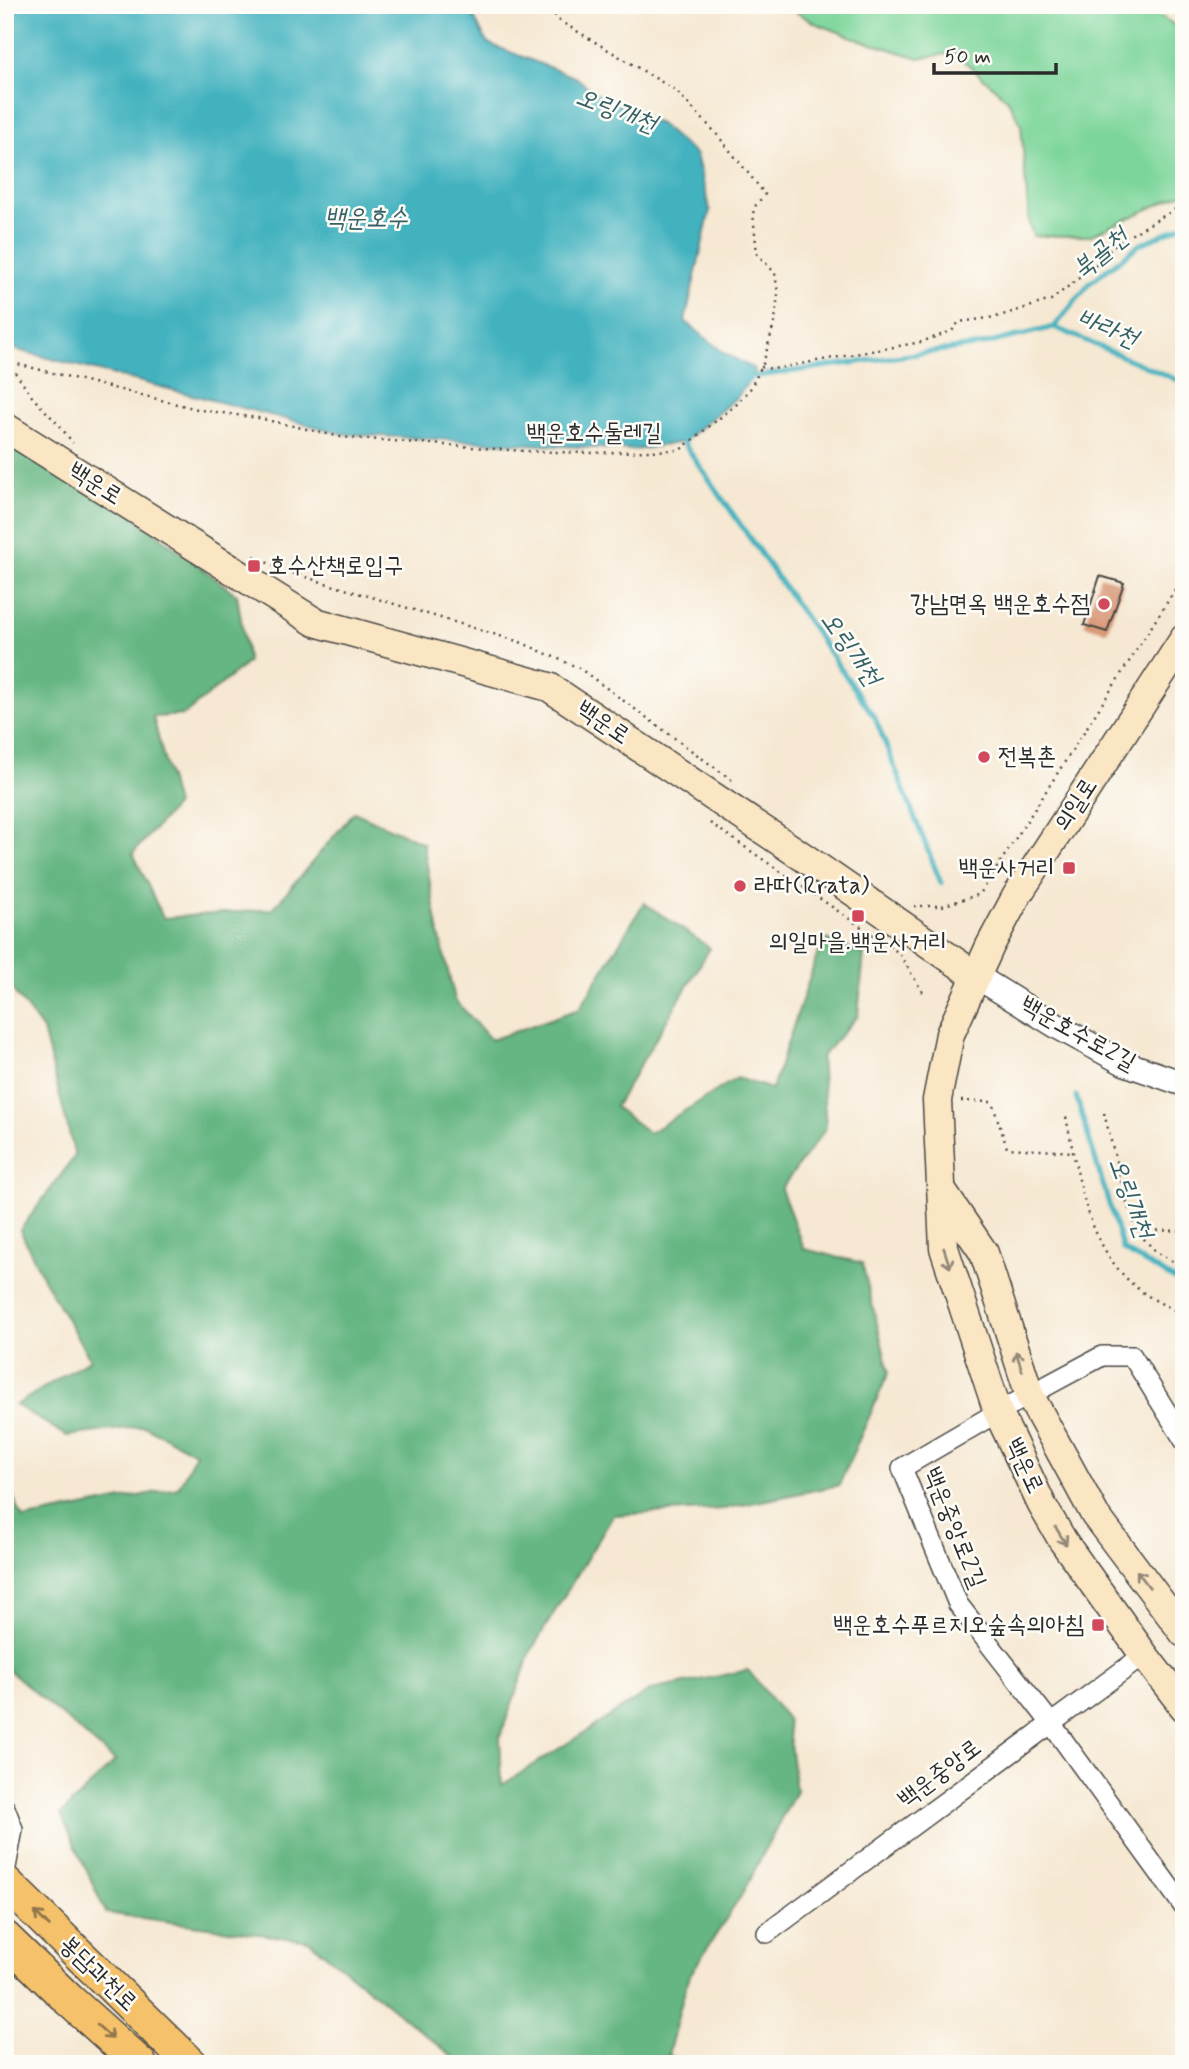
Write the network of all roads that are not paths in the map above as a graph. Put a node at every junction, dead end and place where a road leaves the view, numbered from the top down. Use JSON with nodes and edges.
{"nodes":[{"id":1,"x":5,"y":427,"type":"edge"},
{"id":2,"x":1184,"y":639,"type":"edge"},
{"id":3,"x":976,"y":976,"type":"junction"},
{"id":4,"x":1184,"y":1084,"type":"edge"},
{"id":5,"x":942,"y":1191,"type":"junction"},
{"id":6,"x":1030,"y":1396,"type":"junction"},
{"id":7,"x":998,"y":1412,"type":"junction"},
{"id":8,"x":1184,"y":1440,"type":"edge"},
{"id":9,"x":1076,"y":1480,"type":"junction"},
{"id":10,"x":1042,"y":1505,"type":"junction"},
{"id":11,"x":1184,"y":1633,"type":"edge"},
{"id":12,"x":1144,"y":1655,"type":"junction"},
{"id":13,"x":1184,"y":1707,"type":"edge"},
{"id":14,"x":1051,"y":1722,"type":"junction"},
{"id":15,"x":5,"y":1808,"type":"edge"},
{"id":16,"x":5,"y":1873,"type":"edge"},
{"id":17,"x":5,"y":1882,"type":"edge"},
{"id":18,"x":1184,"y":1907,"type":"edge"},
{"id":19,"x":767,"y":1933,"type":"dead end"},
{"id":20,"x":5,"y":1938,"type":"edge"},
{"id":21,"x":141,"y":2064,"type":"edge"},
{"id":22,"x":191,"y":2064,"type":"edge"}],
"edges":[{"from":1,"to":3,"type":"main road","name":"백운로"},
{"from":2,"to":3,"type":"main road","name":"의일로"},
{"from":3,"to":4,"type":"street","name":"백운호수로2길"},
{"from":3,"to":5,"type":"main road","name":"백운로"},
{"from":6,"to":5,"type":"main road","name":"백운로","one_way":true},
{"from":5,"to":7,"type":"main road","name":"백운로","one_way":true},
{"from":6,"to":7,"type":"street","name":"백운중앙로2길"},
{"from":6,"to":8,"type":"street","name":"백운중앙로2길"},
{"from":6,"to":9,"type":"main road","name":"백운로"},
{"from":7,"to":10,"type":"main road","name":"백운로"},
{"from":7,"to":14,"type":"street","name":"백운중앙로2길"},
{"from":9,"to":10,"type":"main road"},
{"from":11,"to":9,"type":"main road","name":"백운로","one_way":true},
{"from":10,"to":12,"type":"main road","name":"백운로","one_way":true},
{"from":12,"to":13,"type":"main road","name":"백운로"},
{"from":12,"to":14,"type":"street","name":"백운중앙로"},
{"from":14,"to":18,"type":"street"},
{"from":14,"to":19,"type":"street","name":"백운중앙로"},
{"from":15,"to":16,"type":"street"},
{"from":22,"to":17,"type":"highway","name":"봉담과천로","one_way":true},
{"from":20,"to":21,"type":"highway","name":"봉담과천로","one_way":true}]}
